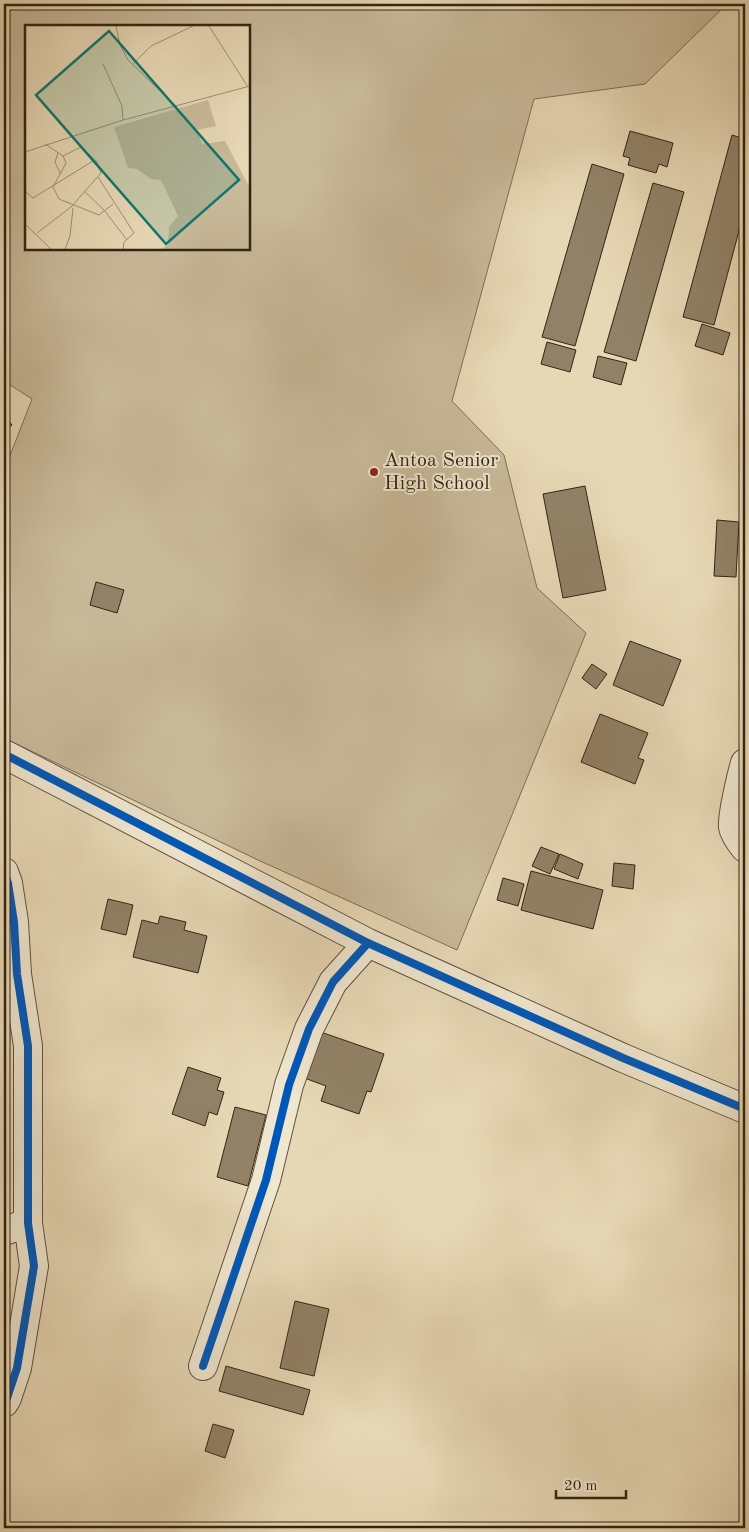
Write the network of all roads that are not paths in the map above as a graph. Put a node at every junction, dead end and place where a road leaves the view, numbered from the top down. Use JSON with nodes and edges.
{"nodes":[{"id":1,"x":4,"y":754,"type":"edge"},
{"id":2,"x":745,"y":763,"type":"edge"},
{"id":3,"x":745,"y":848,"type":"edge"},
{"id":4,"x":4,"y":872,"type":"edge"},
{"id":5,"x":368,"y":943,"type":"junction"},
{"id":6,"x":745,"y":1109,"type":"edge"},
{"id":7,"x":16,"y":1227,"type":"edge"},
{"id":8,"x":203,"y":1366,"type":"dead end"},
{"id":9,"x":4,"y":1403,"type":"edge"}],
"edges":[{"from":1,"to":5,"type":"street"},
{"from":2,"to":3,"type":"street"},
{"from":4,"to":7,"type":"street"},
{"from":5,"to":6,"type":"street"},
{"from":5,"to":8,"type":"street"},
{"from":7,"to":9,"type":"street"}]}
